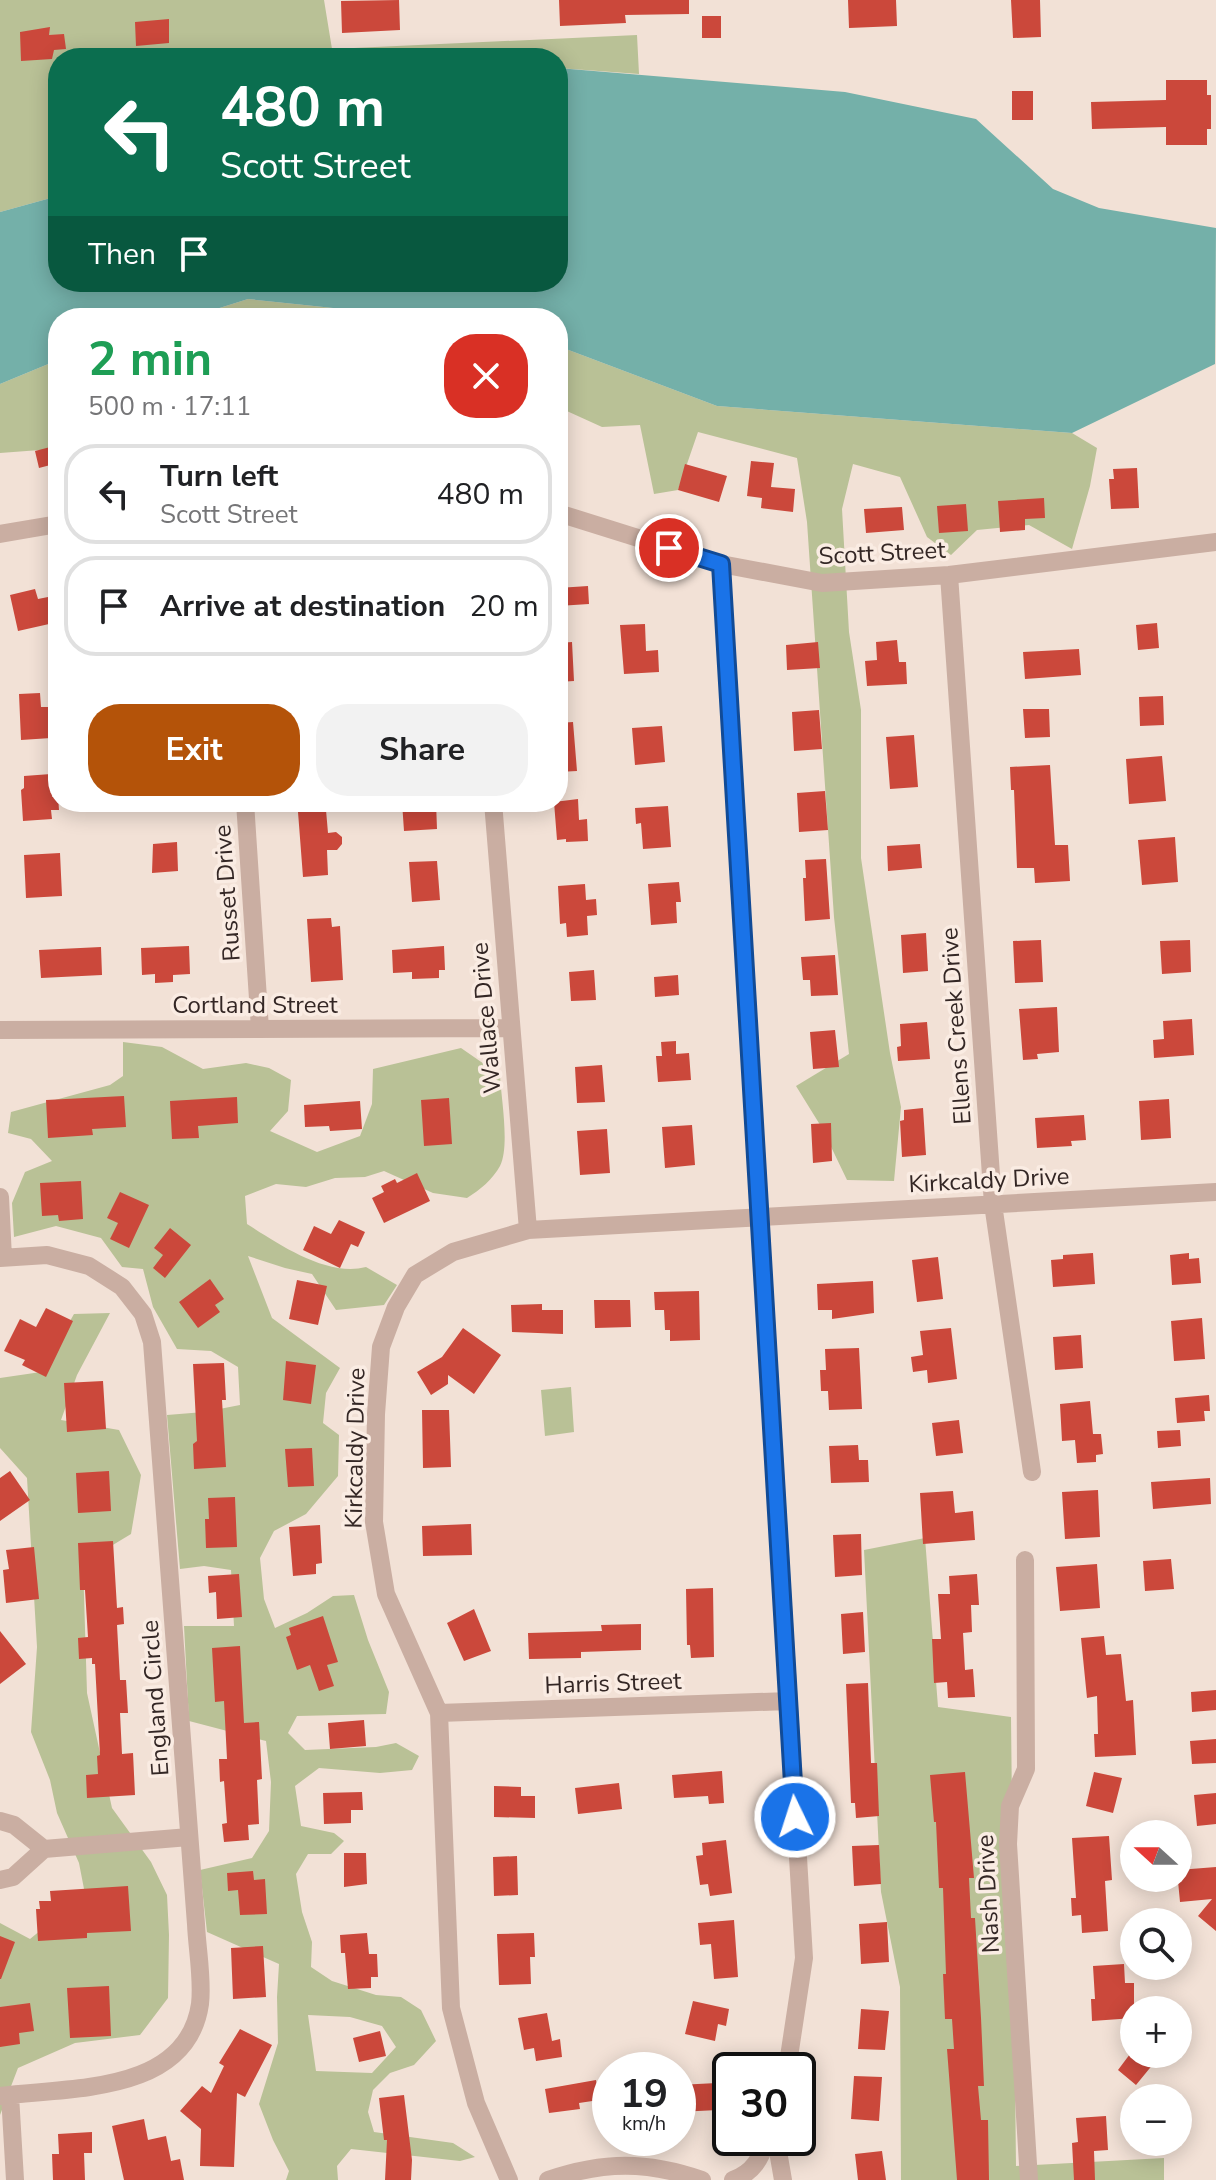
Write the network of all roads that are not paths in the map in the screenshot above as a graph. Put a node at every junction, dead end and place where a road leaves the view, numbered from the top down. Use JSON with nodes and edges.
{"nodes":[{"id":1,"x":568,"y":516,"type":"edge"},
{"id":2,"x":48,"y":526,"type":"edge"},
{"id":3,"x":0,"y":534,"type":"edge"},
{"id":4,"x":1216,"y":542,"type":"edge"},
{"id":5,"x":721,"y":564,"type":"junction"},
{"id":6,"x":949,"y":575,"type":"junction"},
{"id":7,"x":246,"y":812,"type":"edge"},
{"id":8,"x":494,"y":812,"type":"edge"},
{"id":9,"x":511,"y":1028,"type":"junction"},
{"id":10,"x":260,"y":1029,"type":"junction"},
{"id":11,"x":0,"y":1030,"type":"edge"},
{"id":12,"x":1216,"y":1192,"type":"edge"},
{"id":13,"x":0,"y":1197,"type":"edge"},
{"id":14,"x":993,"y":1204,"type":"junction"},
{"id":15,"x":761,"y":1217,"type":"junction"},
{"id":16,"x":528,"y":1230,"type":"junction"},
{"id":17,"x":2,"y":1258,"type":"edge"},
{"id":18,"x":1032,"y":1472,"type":"dead end"},
{"id":19,"x":1025,"y":1560,"type":"dead end"},
{"id":20,"x":788,"y":1701,"type":"junction"},
{"id":21,"x":439,"y":1713,"type":"junction"},
{"id":22,"x":0,"y":1821,"type":"edge"},
{"id":23,"x":189,"y":1837,"type":"junction"},
{"id":24,"x":44,"y":1849,"type":"junction"},
{"id":25,"x":0,"y":1880,"type":"edge"},
{"id":26,"x":790,"y":2052,"type":"edge"},
{"id":27,"x":5,"y":2096,"type":"edge"},
{"id":28,"x":760,"y":2156,"type":"edge"},
{"id":29,"x":779,"y":2156,"type":"edge"},
{"id":30,"x":15,"y":2180,"type":"edge"},
{"id":31,"x":509,"y":2180,"type":"edge"},
{"id":32,"x":548,"y":2180,"type":"edge"},
{"id":33,"x":702,"y":2180,"type":"edge"},
{"id":34,"x":733,"y":2180,"type":"edge"},
{"id":35,"x":783,"y":2180,"type":"edge"},
{"id":36,"x":1029,"y":2180,"type":"edge"}],
"edges":[{"from":1,"to":5,"type":"street","name":"Scott Street"},
{"from":2,"to":3,"type":"street"},
{"from":4,"to":6,"type":"street","name":"Scott Street"},
{"from":5,"to":6,"type":"street","name":"Scott Street"},
{"from":5,"to":15,"type":"street"},
{"from":6,"to":14,"type":"street","name":"Ellens Creek Drive"},
{"from":7,"to":10,"type":"street","name":"Russet Drive"},
{"from":8,"to":9,"type":"street","name":"Wallace Drive"},
{"from":9,"to":10,"type":"street","name":"Cortland Street"},
{"from":9,"to":16,"type":"street","name":"Wallace Drive"},
{"from":10,"to":11,"type":"street","name":"Cortland Street"},
{"from":12,"to":14,"type":"street","name":"Kirkcaldy Drive"},
{"from":13,"to":17,"type":"street"},
{"from":14,"to":15,"type":"street","name":"Kirkcaldy Drive"},
{"from":14,"to":18,"type":"street","name":"Ellens Creek Drive"},
{"from":15,"to":16,"type":"street","name":"Kirkcaldy Drive"},
{"from":15,"to":20,"type":"street"},
{"from":16,"to":21,"type":"street","name":"Kirkcaldy Drive"},
{"from":17,"to":23,"type":"street","name":"England Circle"},
{"from":19,"to":36,"type":"street","name":"Nash Drive"},
{"from":20,"to":21,"type":"street","name":"Harris Street"},
{"from":20,"to":26,"type":"street"},
{"from":21,"to":31,"type":"street","name":"Kirkcaldy Drive"},
{"from":22,"to":24,"type":"street"},
{"from":23,"to":24,"type":"street"},
{"from":23,"to":27,"type":"street","name":"England Circle"},
{"from":24,"to":25,"type":"street"},
{"from":27,"to":30,"type":"street"},
{"from":28,"to":34,"type":"street"},
{"from":29,"to":35,"type":"street"},
{"from":32,"to":33,"type":"street"}]}
